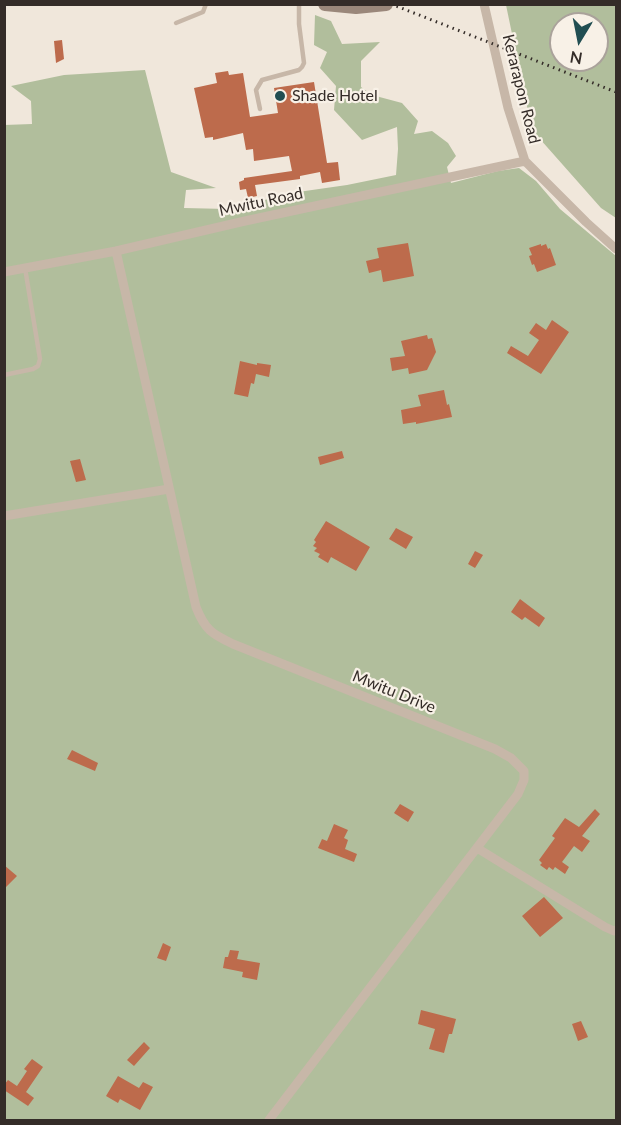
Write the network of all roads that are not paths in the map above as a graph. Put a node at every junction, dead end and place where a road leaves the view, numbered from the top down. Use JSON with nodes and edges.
{"nodes":[{"id":1,"x":206,"y":4,"type":"edge"},
{"id":2,"x":299,"y":4,"type":"edge"},
{"id":3,"x":325,"y":4,"type":"edge"},
{"id":4,"x":386,"y":4,"type":"edge"},
{"id":5,"x":484,"y":4,"type":"edge"},
{"id":6,"x":176,"y":23,"type":"dead end"},
{"id":7,"x":260,"y":108,"type":"dead end"},
{"id":8,"x":525,"y":161,"type":"junction"},
{"id":9,"x":616,"y":249,"type":"edge"},
{"id":10,"x":116,"y":251,"type":"junction"},
{"id":11,"x":25,"y":268,"type":"junction"},
{"id":12,"x":4,"y":272,"type":"edge"},
{"id":13,"x":4,"y":375,"type":"edge"},
{"id":14,"x":169,"y":489,"type":"junction"},
{"id":15,"x":4,"y":516,"type":"edge"},
{"id":16,"x":477,"y":848,"type":"junction"},
{"id":17,"x":616,"y":930,"type":"edge"},
{"id":18,"x":269,"y":1120,"type":"edge"}],
"edges":[{"from":1,"to":6,"type":"lane"},
{"from":2,"to":7,"type":"lane"},
{"from":3,"to":4,"type":"main road"},
{"from":5,"to":8,"type":"street","name":"Kerarapon Road"},
{"from":8,"to":9,"type":"street","name":"Kerarapon Road"},
{"from":8,"to":10,"type":"street","name":"Mwitu Road"},
{"from":10,"to":11,"type":"street","name":"Mwitu Road"},
{"from":10,"to":14,"type":"street","name":"Mwitu Drive"},
{"from":11,"to":12,"type":"street","name":"Mwitu Road"},
{"from":11,"to":13,"type":"lane"},
{"from":14,"to":15,"type":"street"},
{"from":14,"to":16,"type":"street","name":"Mwitu Drive"},
{"from":16,"to":17,"type":"street"},
{"from":16,"to":18,"type":"street","name":"Mwitu Drive"}]}
